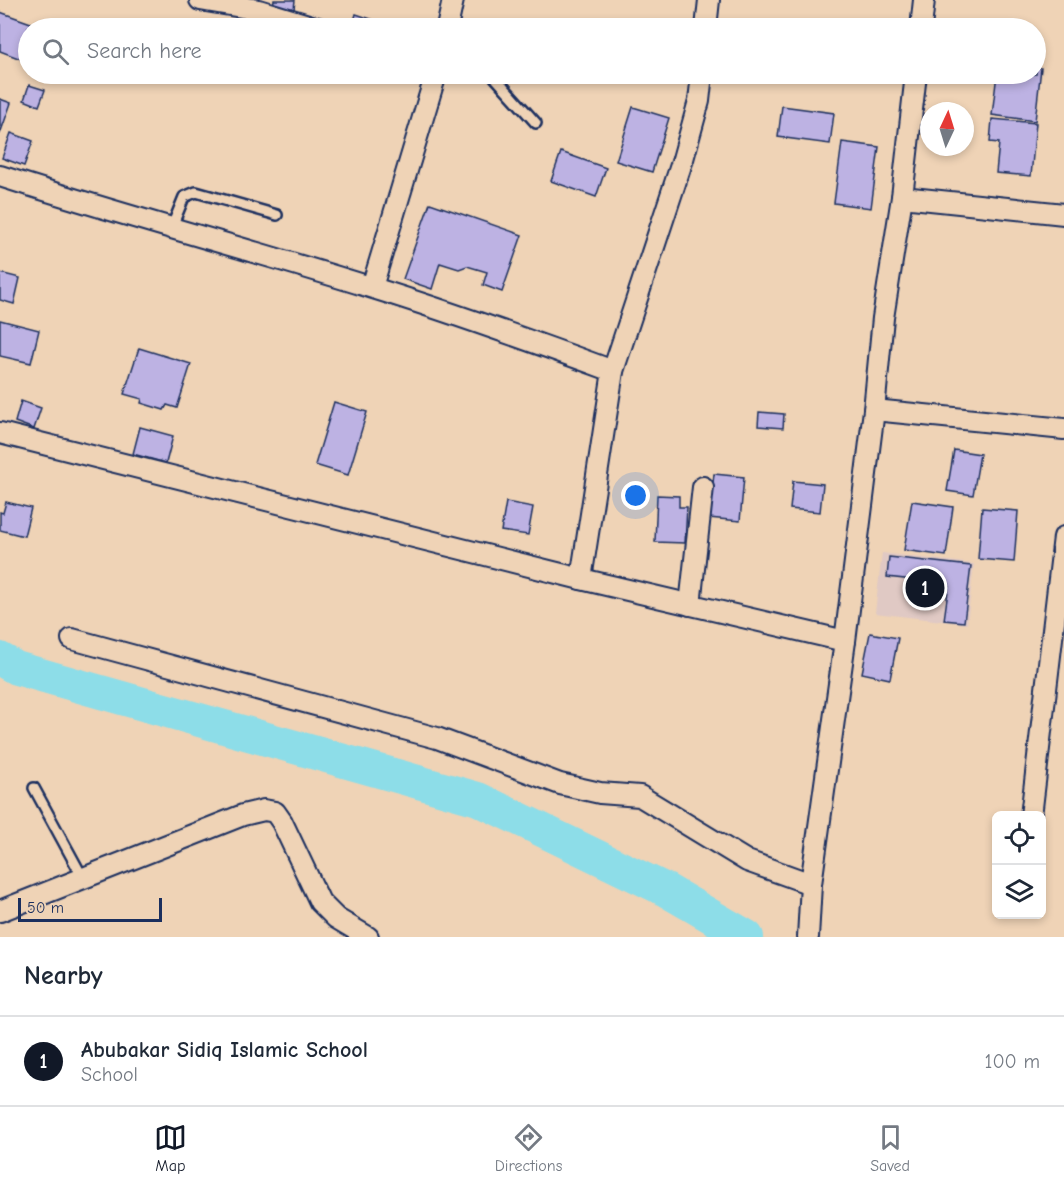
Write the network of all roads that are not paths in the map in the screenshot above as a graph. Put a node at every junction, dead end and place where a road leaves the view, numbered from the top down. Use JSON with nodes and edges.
{"nodes":[{"id":1,"x":200,"y":0,"type":"edge"},
{"id":2,"x":453,"y":0,"type":"edge"},
{"id":3,"x":709,"y":0,"type":"edge"},
{"id":4,"x":924,"y":0,"type":"edge"},
{"id":5,"x":285,"y":18,"type":"edge"},
{"id":6,"x":449,"y":18,"type":"edge"},
{"id":7,"x":707,"y":18,"type":"edge"},
{"id":8,"x":922,"y":18,"type":"edge"},
{"id":9,"x":433,"y":84,"type":"edge"},
{"id":10,"x":501,"y":84,"type":"edge"},
{"id":11,"x":701,"y":84,"type":"edge"},
{"id":12,"x":915,"y":84,"type":"edge"},
{"id":13,"x":536,"y":123,"type":"dead end"},
{"id":14,"x":0,"y":176,"type":"edge"},
{"id":15,"x":902,"y":196,"type":"junction"},
{"id":16,"x":1064,"y":214,"type":"edge"},
{"id":17,"x":277,"y":215,"type":"dead end"},
{"id":18,"x":171,"y":229,"type":"junction"},
{"id":19,"x":372,"y":287,"type":"junction"},
{"id":20,"x":613,"y":371,"type":"junction"},
{"id":21,"x":874,"y":410,"type":"junction"},
{"id":22,"x":1064,"y":429,"type":"edge"},
{"id":23,"x":0,"y":433,"type":"edge"},
{"id":24,"x":703,"y":487,"type":"dead end"},
{"id":25,"x":1064,"y":537,"type":"edge"},
{"id":26,"x":580,"y":579,"type":"junction"},
{"id":27,"x":690,"y":605,"type":"junction"},
{"id":28,"x":72,"y":639,"type":"dead end"},
{"id":29,"x":844,"y":641,"type":"junction"},
{"id":30,"x":34,"y":788,"type":"dead end"},
{"id":31,"x":1032,"y":811,"type":"edge"},
{"id":32,"x":83,"y":878,"type":"junction"},
{"id":33,"x":812,"y":884,"type":"junction"},
{"id":34,"x":0,"y":911,"type":"edge"},
{"id":35,"x":368,"y":937,"type":"edge"},
{"id":36,"x":808,"y":937,"type":"edge"}],
"edges":[{"from":1,"to":5,"type":"street"},
{"from":2,"to":6,"type":"street"},
{"from":3,"to":7,"type":"street"},
{"from":4,"to":8,"type":"street"},
{"from":9,"to":19,"type":"street"},
{"from":10,"to":13,"type":"lane"},
{"from":11,"to":20,"type":"street"},
{"from":12,"to":15,"type":"street"},
{"from":14,"to":18,"type":"street"},
{"from":15,"to":16,"type":"street"},
{"from":15,"to":21,"type":"street"},
{"from":17,"to":18,"type":"lane"},
{"from":18,"to":19,"type":"street"},
{"from":19,"to":20,"type":"street"},
{"from":20,"to":26,"type":"street"},
{"from":21,"to":22,"type":"street"},
{"from":21,"to":29,"type":"street"},
{"from":23,"to":26,"type":"street"},
{"from":24,"to":27,"type":"street"},
{"from":25,"to":31,"type":"street"},
{"from":26,"to":27,"type":"street"},
{"from":27,"to":29,"type":"street"},
{"from":28,"to":33,"type":"street"},
{"from":29,"to":33,"type":"street"},
{"from":30,"to":32,"type":"lane"},
{"from":32,"to":34,"type":"street"},
{"from":32,"to":35,"type":"street"},
{"from":33,"to":36,"type":"street"}]}
